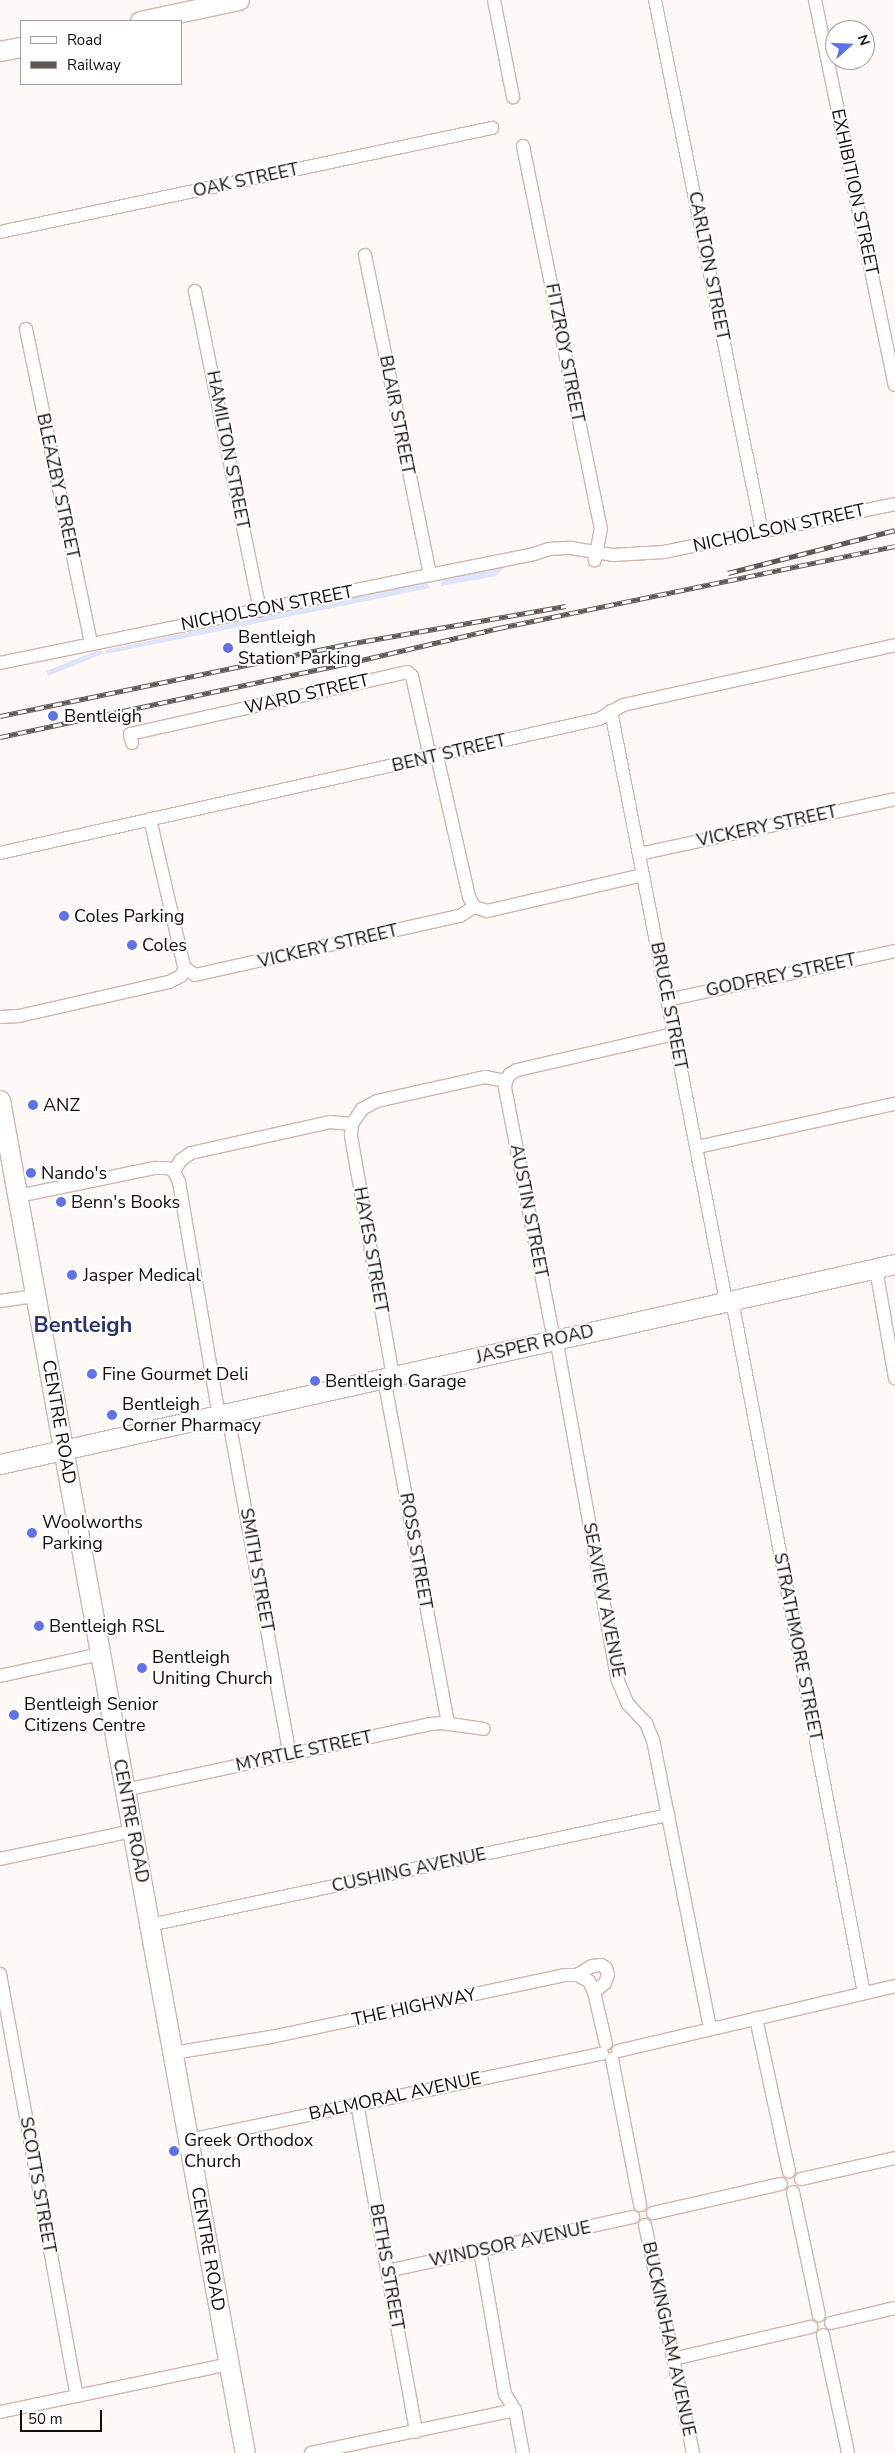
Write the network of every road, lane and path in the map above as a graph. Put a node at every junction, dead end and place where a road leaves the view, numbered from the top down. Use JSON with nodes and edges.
{"nodes":[{"id":1,"x":239,"y":0,"type":"edge"},
{"id":2,"x":494,"y":0,"type":"edge"},
{"id":3,"x":655,"y":0,"type":"edge"},
{"id":4,"x":815,"y":0,"type":"edge"},
{"id":5,"x":145,"y":20,"type":"edge"},
{"id":6,"x":20,"y":46,"type":"edge"},
{"id":7,"x":0,"y":51,"type":"edge"},
{"id":8,"x":513,"y":97,"type":"dead end"},
{"id":9,"x":492,"y":128,"type":"dead end"},
{"id":10,"x":523,"y":146,"type":"dead end"},
{"id":11,"x":0,"y":232,"type":"edge"},
{"id":12,"x":365,"y":255,"type":"dead end"},
{"id":13,"x":195,"y":291,"type":"dead end"},
{"id":14,"x":26,"y":329,"type":"dead end"},
{"id":15,"x":895,"y":385,"type":"edge"},
{"id":16,"x":895,"y":504,"type":"edge"},
{"id":17,"x":762,"y":532,"type":"junction"},
{"id":18,"x":596,"y":556,"type":"junction"},
{"id":19,"x":430,"y":575,"type":"junction"},
{"id":20,"x":260,"y":610,"type":"junction"},
{"id":21,"x":91,"y":643,"type":"junction"},
{"id":22,"x":895,"y":645,"type":"edge"},
{"id":23,"x":0,"y":662,"type":"edge"},
{"id":24,"x":612,"y":711,"type":"junction"},
{"id":25,"x":132,"y":744,"type":"dead end"},
{"id":26,"x":433,"y":756,"type":"junction"},
{"id":27,"x":895,"y":798,"type":"edge"},
{"id":28,"x":150,"y":819,"type":"junction"},
{"id":29,"x":0,"y":853,"type":"edge"},
{"id":30,"x":639,"y":854,"type":"junction"},
{"id":31,"x":643,"y":875,"type":"junction"},
{"id":32,"x":474,"y":907,"type":"junction"},
{"id":33,"x":895,"y":951,"type":"edge"},
{"id":34,"x":185,"y":968,"type":"junction"},
{"id":35,"x":667,"y":1000,"type":"junction"},
{"id":36,"x":18,"y":1016,"type":"junction"},
{"id":37,"x":0,"y":1017,"type":"edge"},
{"id":38,"x":0,"y":1024,"type":"edge"},
{"id":39,"x":674,"y":1034,"type":"junction"},
{"id":40,"x":506,"y":1081,"type":"junction"},
{"id":41,"x":0,"y":1100,"type":"edge"},
{"id":42,"x":895,"y":1104,"type":"edge"},
{"id":43,"x":352,"y":1124,"type":"junction"},
{"id":44,"x":4,"y":1140,"type":"edge"},
{"id":45,"x":697,"y":1147,"type":"junction"},
{"id":46,"x":174,"y":1171,"type":"junction"},
{"id":47,"x":18,"y":1196,"type":"junction"},
{"id":48,"x":895,"y":1264,"type":"edge"},
{"id":49,"x":876,"y":1269,"type":"junction"},
{"id":50,"x":35,"y":1292,"type":"junction"},
{"id":51,"x":0,"y":1299,"type":"edge"},
{"id":52,"x":729,"y":1301,"type":"junction"},
{"id":53,"x":555,"y":1340,"type":"junction"},
{"id":54,"x":388,"y":1377,"type":"junction"},
{"id":55,"x":895,"y":1378,"type":"edge"},
{"id":56,"x":224,"y":1416,"type":"junction"},
{"id":57,"x":64,"y":1451,"type":"junction"},
{"id":58,"x":0,"y":1464,"type":"edge"},
{"id":59,"x":100,"y":1654,"type":"junction"},
{"id":60,"x":0,"y":1676,"type":"edge"},
{"id":61,"x":448,"y":1724,"type":"junction"},
{"id":62,"x":484,"y":1729,"type":"dead end"},
{"id":63,"x":290,"y":1754,"type":"junction"},
{"id":64,"x":125,"y":1790,"type":"junction"},
{"id":65,"x":668,"y":1815,"type":"junction"},
{"id":66,"x":133,"y":1831,"type":"junction"},
{"id":67,"x":0,"y":1859,"type":"edge"},
{"id":68,"x":150,"y":1924,"type":"junction"},
{"id":69,"x":0,"y":1974,"type":"edge"},
{"id":70,"x":577,"y":1975,"type":"junction"},
{"id":71,"x":895,"y":1986,"type":"edge"},
{"id":72,"x":594,"y":1992,"type":"junction"},
{"id":73,"x":864,"y":1993,"type":"junction"},
{"id":74,"x":756,"y":2018,"type":"junction"},
{"id":75,"x":710,"y":2028,"type":"junction"},
{"id":76,"x":609,"y":2052,"type":"junction"},
{"id":77,"x":174,"y":2053,"type":"junction"},
{"id":78,"x":357,"y":2103,"type":"junction"},
{"id":79,"x":189,"y":2140,"type":"junction"},
{"id":80,"x":895,"y":2158,"type":"edge"},
{"id":81,"x":789,"y":2172,"type":"junction"},
{"id":82,"x":801,"y":2179,"type":"junction"},
{"id":83,"x":781,"y":2184,"type":"junction"},
{"id":84,"x":793,"y":2192,"type":"junction"},
{"id":85,"x":640,"y":2205,"type":"junction"},
{"id":86,"x":653,"y":2213,"type":"junction"},
{"id":87,"x":633,"y":2217,"type":"junction"},
{"id":88,"x":645,"y":2225,"type":"junction"},
{"id":89,"x":480,"y":2250,"type":"junction"},
{"id":90,"x":387,"y":2271,"type":"junction"},
{"id":91,"x":895,"y":2308,"type":"edge"},
{"id":92,"x":819,"y":2315,"type":"junction"},
{"id":93,"x":831,"y":2322,"type":"junction"},
{"id":94,"x":811,"y":2327,"type":"junction"},
{"id":95,"x":823,"y":2335,"type":"junction"},
{"id":96,"x":673,"y":2359,"type":"junction"},
{"id":97,"x":229,"y":2364,"type":"junction"},
{"id":98,"x":77,"y":2396,"type":"junction"},
{"id":99,"x":515,"y":2410,"type":"junction"},
{"id":100,"x":0,"y":2412,"type":"edge"},
{"id":101,"x":416,"y":2432,"type":"junction"},
{"id":102,"x":362,"y":2448,"type":"edge"},
{"id":103,"x":245,"y":2453,"type":"edge"},
{"id":104,"x":311,"y":2453,"type":"edge"},
{"id":105,"x":523,"y":2453,"type":"edge"},
{"id":106,"x":692,"y":2453,"type":"edge"},
{"id":107,"x":848,"y":2453,"type":"edge"}],
"edges":[{"from":1,"to":5,"type":"main road"},
{"from":2,"to":8,"type":"street"},
{"from":3,"to":17,"type":"street","name":"CARLTON STREET"},
{"from":4,"to":15,"type":"street","name":"EXHIBITION STREET"},
{"from":6,"to":7,"type":"main road"},
{"from":9,"to":11,"type":"street","name":"OAK STREET"},
{"from":10,"to":18,"type":"street","name":"FITZROY STREET"},
{"from":12,"to":19,"type":"street","name":"BLAIR STREET"},
{"from":13,"to":20,"type":"street","name":"HAMILTON STREET"},
{"from":14,"to":21,"type":"street","name":"BLEAZBY STREET"},
{"from":16,"to":17,"type":"street","name":"NICHOLSON STREET"},
{"from":17,"to":18,"type":"street","name":"NICHOLSON STREET"},
{"from":18,"to":19,"type":"street","name":"NICHOLSON STREET"},
{"from":19,"to":20,"type":"street","name":"NICHOLSON STREET"},
{"from":20,"to":21,"type":"street","name":"NICHOLSON STREET"},
{"from":21,"to":23,"type":"street","name":"NICHOLSON STREET"},
{"from":22,"to":24,"type":"street","name":"BENT STREET"},
{"from":24,"to":26,"type":"street","name":"BENT STREET"},
{"from":24,"to":30,"type":"street","name":"BRUCE STREET"},
{"from":25,"to":26,"type":"street","name":"WARD STREET"},
{"from":26,"to":28,"type":"street","name":"BENT STREET"},
{"from":26,"to":32,"type":"street","name":"WARD STREET"},
{"from":27,"to":30,"type":"street","name":"VICKERY STREET"},
{"from":28,"to":29,"type":"street","name":"BENT STREET"},
{"from":28,"to":34,"type":"street"},
{"from":30,"to":31,"type":"street","name":"BRUCE STREET"},
{"from":31,"to":32,"type":"street","name":"VICKERY STREET"},
{"from":31,"to":35,"type":"street","name":"BRUCE STREET"},
{"from":32,"to":34,"type":"street","name":"VICKERY STREET"},
{"from":33,"to":35,"type":"street","name":"GODFREY STREET"},
{"from":34,"to":36,"type":"street"},
{"from":35,"to":39,"type":"street","name":"BRUCE STREET"},
{"from":36,"to":37,"type":"street"},
{"from":36,"to":38,"type":"street"},
{"from":39,"to":40,"type":"street"},
{"from":39,"to":45,"type":"street","name":"BRUCE STREET"},
{"from":40,"to":43,"type":"street"},
{"from":40,"to":53,"type":"street","name":"AUSTIN STREET"},
{"from":41,"to":44,"type":"main road","name":"CENTRE ROAD"},
{"from":42,"to":45,"type":"street"},
{"from":43,"to":46,"type":"street"},
{"from":43,"to":54,"type":"street","name":"HAYES STREET"},
{"from":44,"to":47,"type":"main road","name":"CENTRE ROAD"},
{"from":45,"to":52,"type":"street","name":"BRUCE STREET"},
{"from":46,"to":47,"type":"street"},
{"from":46,"to":56,"type":"street","name":"SMITH STREET"},
{"from":47,"to":50,"type":"main road","name":"CENTRE ROAD"},
{"from":48,"to":49,"type":"main road","name":"JASPER ROAD"},
{"from":49,"to":52,"type":"main road","name":"JASPER ROAD"},
{"from":49,"to":55,"type":"street"},
{"from":50,"to":51,"type":"street"},
{"from":50,"to":57,"type":"main road","name":"CENTRE ROAD"},
{"from":52,"to":53,"type":"main road","name":"JASPER ROAD"},
{"from":52,"to":73,"type":"street","name":"STRATHMORE STREET"},
{"from":53,"to":54,"type":"main road","name":"JASPER ROAD"},
{"from":53,"to":65,"type":"street","name":"SEAVIEW AVENUE"},
{"from":54,"to":56,"type":"main road","name":"JASPER ROAD"},
{"from":54,"to":61,"type":"street","name":"ROSS STREET"},
{"from":56,"to":57,"type":"main road","name":"JASPER ROAD"},
{"from":56,"to":63,"type":"street","name":"SMITH STREET"},
{"from":57,"to":58,"type":"main road","name":"JASPER ROAD"},
{"from":57,"to":59,"type":"main road","name":"CENTRE ROAD"},
{"from":59,"to":60,"type":"street"},
{"from":59,"to":64,"type":"main road","name":"CENTRE ROAD"},
{"from":61,"to":62,"type":"street","name":"MYRTLE STREET"},
{"from":61,"to":63,"type":"street","name":"MYRTLE STREET"},
{"from":63,"to":64,"type":"street","name":"MYRTLE STREET"},
{"from":64,"to":66,"type":"main road","name":"CENTRE ROAD"},
{"from":65,"to":68,"type":"street","name":"CUSHING AVENUE"},
{"from":65,"to":75,"type":"street","name":"SEAVIEW AVENUE"},
{"from":66,"to":67,"type":"street"},
{"from":66,"to":68,"type":"main road","name":"CENTRE ROAD"},
{"from":68,"to":77,"type":"main road","name":"CENTRE ROAD"},
{"from":69,"to":98,"type":"street","name":"SCOTTS STREET"},
{"from":70,"to":72,"type":"street"},
{"from":70,"to":72,"type":"street","name":"THE HIGHWAY"},
{"from":70,"to":77,"type":"street","name":"THE HIGHWAY"},
{"from":71,"to":73,"type":"street","name":"BALMORAL AVENUE"},
{"from":72,"to":76,"type":"street"},
{"from":73,"to":74,"type":"street","name":"BALMORAL AVENUE"},
{"from":74,"to":75,"type":"street","name":"BALMORAL AVENUE"},
{"from":74,"to":81,"type":"street"},
{"from":75,"to":76,"type":"street","name":"BALMORAL AVENUE"},
{"from":76,"to":78,"type":"street","name":"BALMORAL AVENUE"},
{"from":76,"to":85,"type":"street"},
{"from":77,"to":79,"type":"main road","name":"CENTRE ROAD"},
{"from":78,"to":79,"type":"street","name":"BALMORAL AVENUE"},
{"from":78,"to":90,"type":"street","name":"BETHS STREET"},
{"from":79,"to":97,"type":"main road","name":"CENTRE ROAD"},
{"from":80,"to":82,"type":"street"},
{"from":81,"to":82,"type":"street"},
{"from":81,"to":83,"type":"street"},
{"from":82,"to":84,"type":"street"},
{"from":83,"to":84,"type":"street"},
{"from":83,"to":86,"type":"street"},
{"from":84,"to":92,"type":"street"},
{"from":85,"to":86,"type":"street"},
{"from":85,"to":87,"type":"street"},
{"from":86,"to":88,"type":"street"},
{"from":87,"to":88,"type":"street"},
{"from":87,"to":89,"type":"street","name":"WINDSOR AVENUE"},
{"from":88,"to":96,"type":"street","name":"BUCKINGHAM AVENUE"},
{"from":89,"to":90,"type":"street","name":"WINDSOR AVENUE"},
{"from":89,"to":99,"type":"street"},
{"from":90,"to":101,"type":"street","name":"BETHS STREET"},
{"from":91,"to":93,"type":"street"},
{"from":92,"to":93,"type":"street"},
{"from":92,"to":94,"type":"street"},
{"from":93,"to":95,"type":"street"},
{"from":94,"to":95,"type":"street"},
{"from":94,"to":96,"type":"street"},
{"from":95,"to":107,"type":"street"},
{"from":96,"to":106,"type":"street","name":"BUCKINGHAM AVENUE"},
{"from":97,"to":98,"type":"street"},
{"from":97,"to":103,"type":"main road","name":"CENTRE ROAD"},
{"from":98,"to":100,"type":"street"},
{"from":99,"to":101,"type":"street"},
{"from":99,"to":105,"type":"street"},
{"from":101,"to":102,"type":"street"},
{"from":102,"to":104,"type":"street"}]}
